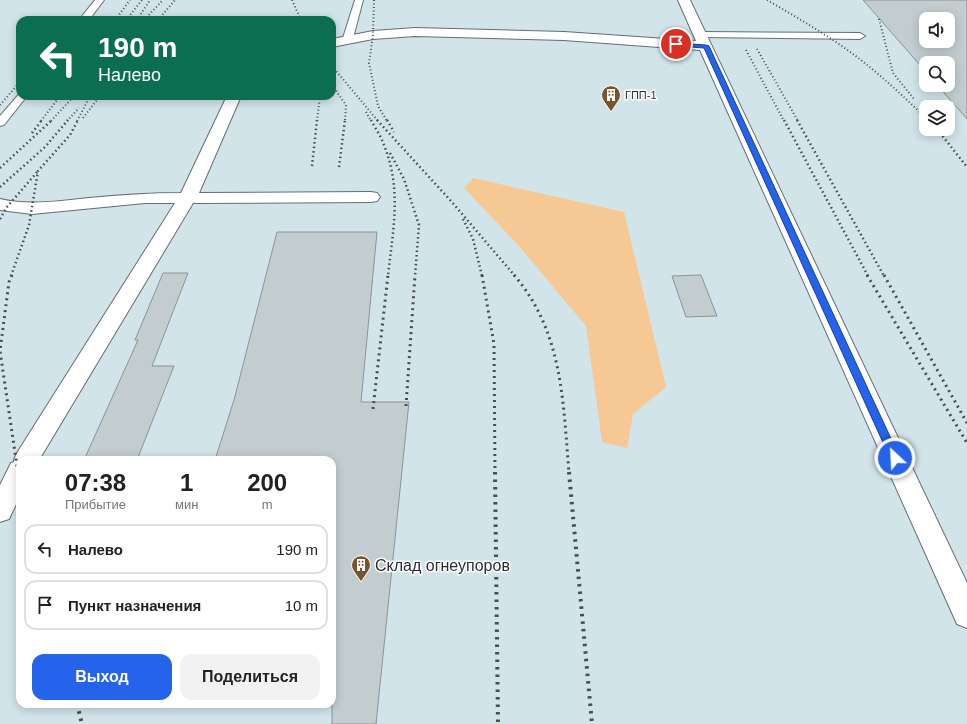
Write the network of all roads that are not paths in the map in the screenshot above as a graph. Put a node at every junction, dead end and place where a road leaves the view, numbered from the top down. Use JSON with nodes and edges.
{"nodes":[{"id":1,"x":100,"y":0,"type":"edge"},
{"id":2,"x":359,"y":0,"type":"edge"},
{"id":3,"x":684,"y":0,"type":"edge"},
{"id":4,"x":87,"y":16,"type":"edge"},
{"id":5,"x":860,"y":36,"type":"dead end"},
{"id":6,"x":348,"y":38,"type":"junction"},
{"id":7,"x":703,"y":41,"type":"junction"},
{"id":8,"x":336,"y":42,"type":"edge"},
{"id":9,"x":19,"y":100,"type":"edge"},
{"id":10,"x":232,"y":100,"type":"edge"},
{"id":11,"x":0,"y":123,"type":"edge"},
{"id":12,"x":188,"y":197,"type":"junction"},
{"id":13,"x":371,"y":197,"type":"dead end"},
{"id":14,"x":0,"y":204,"type":"edge"},
{"id":15,"x":28,"y":456,"type":"edge"},
{"id":16,"x":16,"y":478,"type":"edge"},
{"id":17,"x":0,"y":511,"type":"edge"},
{"id":18,"x":967,"y":614,"type":"edge"}],
"edges":[{"from":1,"to":4,"type":"lane"},
{"from":2,"to":6,"type":"lane"},
{"from":3,"to":7,"type":"street"},
{"from":5,"to":7,"type":"lane"},
{"from":6,"to":7,"type":"street"},
{"from":6,"to":8,"type":"street"},
{"from":7,"to":18,"type":"street"},
{"from":9,"to":11,"type":"lane"},
{"from":10,"to":12,"type":"street"},
{"from":12,"to":13,"type":"street"},
{"from":12,"to":14,"type":"street"},
{"from":12,"to":15,"type":"street"},
{"from":16,"to":17,"type":"street"}]}
